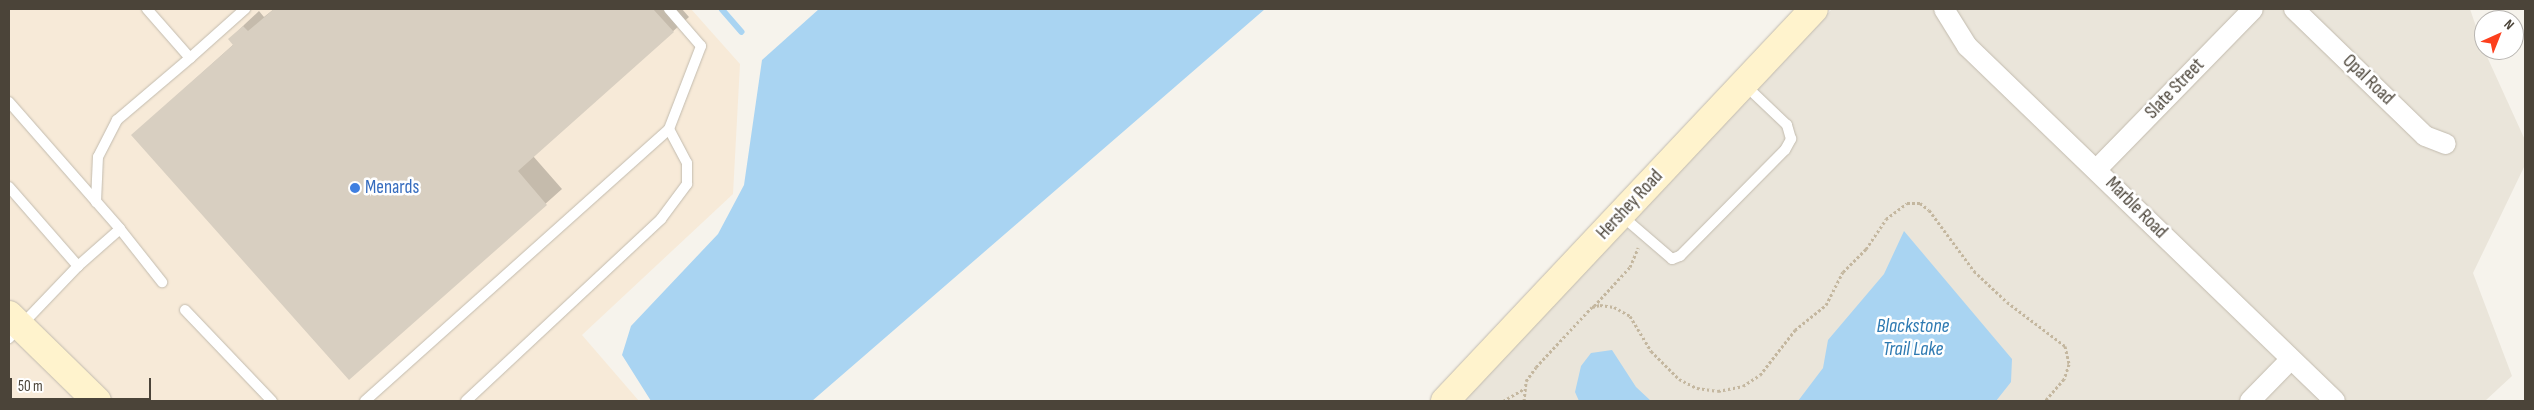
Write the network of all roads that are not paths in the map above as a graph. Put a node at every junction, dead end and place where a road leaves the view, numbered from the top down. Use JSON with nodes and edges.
{"nodes":[{"id":1,"x":147,"y":9,"type":"edge"},
{"id":2,"x":245,"y":9,"type":"edge"},
{"id":3,"x":669,"y":9,"type":"edge"},
{"id":4,"x":1814,"y":9,"type":"edge"},
{"id":5,"x":1944,"y":9,"type":"edge"},
{"id":6,"x":2253,"y":9,"type":"edge"},
{"id":7,"x":2294,"y":9,"type":"edge"},
{"id":8,"x":190,"y":58,"type":"junction"},
{"id":9,"x":1743,"y":84,"type":"junction"},
{"id":10,"x":9,"y":102,"type":"edge"},
{"id":11,"x":669,"y":129,"type":"junction"},
{"id":12,"x":2446,"y":144,"type":"dead end"},
{"id":13,"x":2097,"y":169,"type":"junction"},
{"id":14,"x":9,"y":187,"type":"edge"},
{"id":15,"x":96,"y":202,"type":"junction"},
{"id":16,"x":1620,"y":215,"type":"junction"},
{"id":17,"x":120,"y":228,"type":"junction"},
{"id":18,"x":78,"y":266,"type":"junction"},
{"id":19,"x":162,"y":282,"type":"dead end"},
{"id":20,"x":185,"y":310,"type":"dead end"},
{"id":21,"x":12,"y":326,"type":"edge"},
{"id":22,"x":2290,"y":360,"type":"junction"},
{"id":23,"x":97,"y":401,"type":"edge"},
{"id":24,"x":272,"y":401,"type":"edge"},
{"id":25,"x":366,"y":401,"type":"edge"},
{"id":26,"x":466,"y":401,"type":"edge"},
{"id":27,"x":1446,"y":401,"type":"edge"},
{"id":28,"x":2250,"y":401,"type":"edge"},
{"id":29,"x":2335,"y":401,"type":"edge"}],
"edges":[{"from":1,"to":8,"type":"lane"},
{"from":2,"to":8,"type":"lane"},
{"from":3,"to":11,"type":"lane"},
{"from":4,"to":9,"type":"street","name":"Hershey Road"},
{"from":5,"to":13,"type":"street","name":"Marble Road"},
{"from":6,"to":13,"type":"street","name":"Slate Street"},
{"from":7,"to":12,"type":"street","name":"Opal Road"},
{"from":8,"to":15,"type":"lane"},
{"from":9,"to":16,"type":"street","name":"Hershey Road"},
{"from":9,"to":16,"type":"lane"},
{"from":10,"to":15,"type":"lane"},
{"from":11,"to":25,"type":"lane"},
{"from":11,"to":26,"type":"lane"},
{"from":13,"to":22,"type":"street","name":"Marble Road"},
{"from":14,"to":18,"type":"lane"},
{"from":15,"to":17,"type":"lane"},
{"from":16,"to":27,"type":"street","name":"Hershey Road"},
{"from":17,"to":18,"type":"lane"},
{"from":17,"to":19,"type":"lane"},
{"from":18,"to":21,"type":"lane"},
{"from":20,"to":24,"type":"lane"},
{"from":21,"to":23,"type":"street"},
{"from":22,"to":28,"type":"street"},
{"from":22,"to":29,"type":"street","name":"Marble Road"}]}
